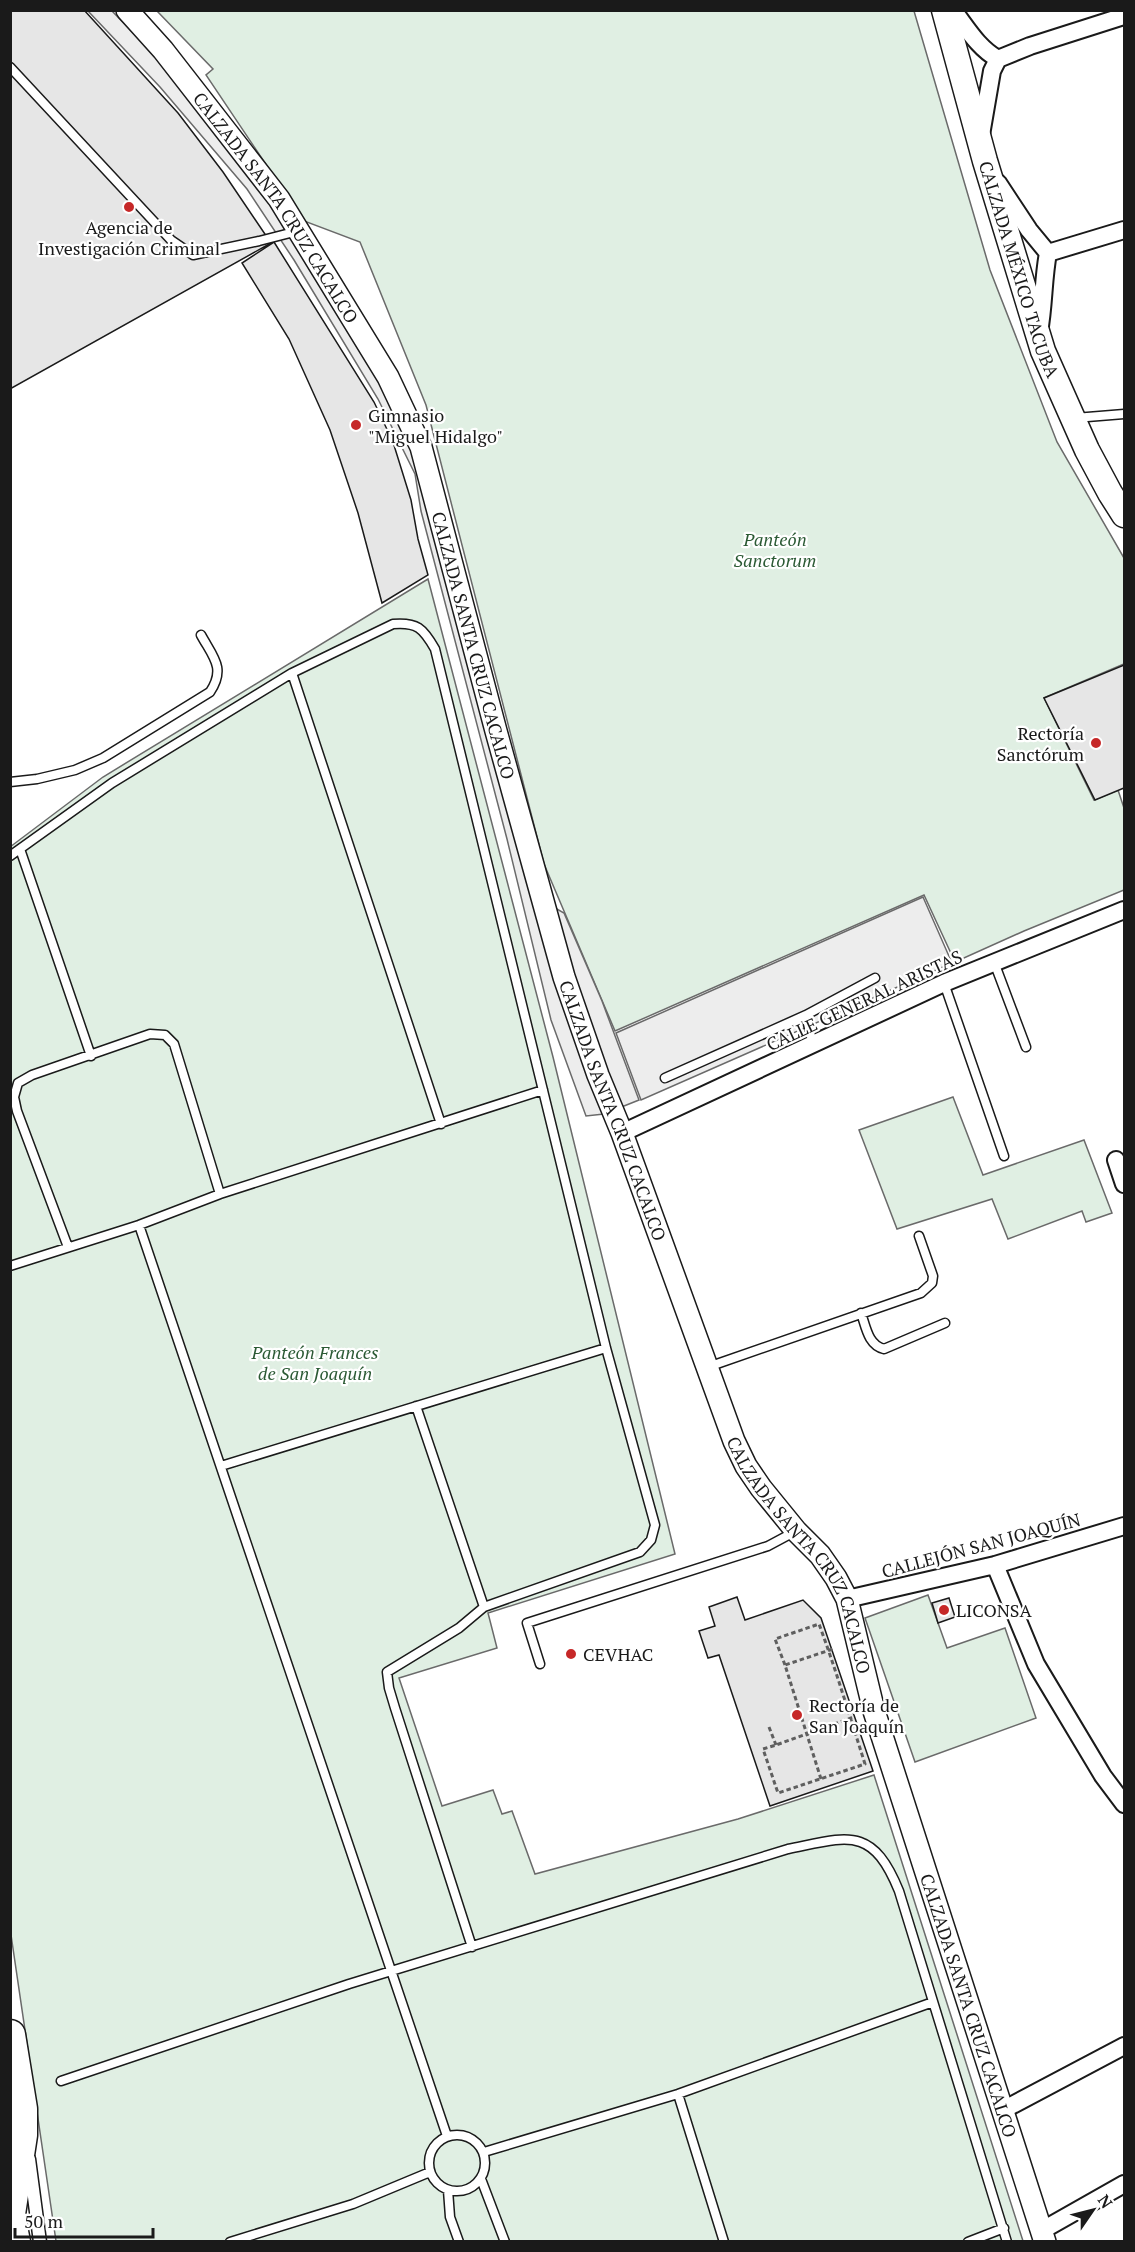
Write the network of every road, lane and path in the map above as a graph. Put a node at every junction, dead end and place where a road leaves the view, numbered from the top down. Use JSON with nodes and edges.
{"nodes":[{"id":1,"x":127,"y":10,"type":"edge"},
{"id":2,"x":944,"y":10,"type":"edge"},
{"id":3,"x":953,"y":10,"type":"edge"},
{"id":4,"x":1125,"y":16,"type":"edge"},
{"id":5,"x":998,"y":59,"type":"junction"},
{"id":6,"x":10,"y":67,"type":"edge"},
{"id":7,"x":983,"y":150,"type":"junction"},
{"id":8,"x":1125,"y":230,"type":"edge"},
{"id":9,"x":299,"y":231,"type":"junction"},
{"id":10,"x":1048,"y":253,"type":"junction"},
{"id":11,"x":1039,"y":334,"type":"junction"},
{"id":12,"x":1125,"y":414,"type":"edge"},
{"id":13,"x":1071,"y":418,"type":"junction"},
{"id":14,"x":1125,"y":515,"type":"edge"},
{"id":15,"x":201,"y":635,"type":"dead end"},
{"id":16,"x":292,"y":673,"type":"junction"},
{"id":17,"x":10,"y":782,"type":"edge"},
{"id":18,"x":20,"y":849,"type":"junction"},
{"id":19,"x":10,"y":856,"type":"edge"},
{"id":20,"x":1125,"y":910,"type":"edge"},
{"id":21,"x":994,"y":962,"type":"junction"},
{"id":22,"x":875,"y":978,"type":"dead end"},
{"id":23,"x":944,"y":983,"type":"junction"},
{"id":24,"x":806,"y":1015,"type":"junction"},
{"id":25,"x":813,"y":1045,"type":"junction"},
{"id":26,"x":1026,"y":1047,"type":"dead end"},
{"id":27,"x":91,"y":1056,"type":"junction"},
{"id":28,"x":665,"y":1077,"type":"dead end"},
{"id":29,"x":543,"y":1090,"type":"junction"},
{"id":30,"x":441,"y":1124,"type":"junction"},
{"id":31,"x":622,"y":1133,"type":"junction"},
{"id":32,"x":1004,"y":1156,"type":"dead end"},
{"id":33,"x":1116,"y":1160,"type":"dead end"},
{"id":34,"x":1125,"y":1184,"type":"edge"},
{"id":35,"x":220,"y":1194,"type":"junction"},
{"id":36,"x":139,"y":1225,"type":"junction"},
{"id":37,"x":919,"y":1236,"type":"dead end"},
{"id":38,"x":68,"y":1247,"type":"junction"},
{"id":39,"x":10,"y":1266,"type":"edge"},
{"id":40,"x":861,"y":1313,"type":"junction"},
{"id":41,"x":945,"y":1323,"type":"dead end"},
{"id":42,"x":606,"y":1348,"type":"junction"},
{"id":43,"x":708,"y":1367,"type":"junction"},
{"id":44,"x":416,"y":1407,"type":"junction"},
{"id":45,"x":221,"y":1466,"type":"junction"},
{"id":46,"x":1125,"y":1526,"type":"edge"},
{"id":47,"x":796,"y":1531,"type":"junction"},
{"id":48,"x":995,"y":1565,"type":"junction"},
{"id":49,"x":846,"y":1599,"type":"junction"},
{"id":50,"x":484,"y":1607,"type":"junction"},
{"id":51,"x":834,"y":1649,"type":"dead end"},
{"id":52,"x":829,"y":1650,"type":"junction"},
{"id":53,"x":540,"y":1665,"type":"dead end"},
{"id":54,"x":785,"y":1665,"type":"junction"},
{"id":55,"x":856,"y":1716,"type":"dead end"},
{"id":56,"x":851,"y":1718,"type":"junction"},
{"id":57,"x":769,"y":1727,"type":"dead end"},
{"id":58,"x":807,"y":1734,"type":"junction"},
{"id":59,"x":776,"y":1745,"type":"junction"},
{"id":60,"x":820,"y":1779,"type":"junction"},
{"id":61,"x":1125,"y":1804,"type":"edge"},
{"id":62,"x":472,"y":1947,"type":"junction"},
{"id":63,"x":391,"y":1971,"type":"junction"},
{"id":64,"x":933,"y":2002,"type":"junction"},
{"id":65,"x":10,"y":2035,"type":"edge"},
{"id":66,"x":1125,"y":2046,"type":"edge"},
{"id":67,"x":61,"y":2081,"type":"dead end"},
{"id":68,"x":678,"y":2094,"type":"junction"},
{"id":69,"x":18,"y":2110,"type":"edge"},
{"id":70,"x":1003,"y":2110,"type":"junction"},
{"id":71,"x":447,"y":2136,"type":"junction"},
{"id":72,"x":484,"y":2152,"type":"junction"},
{"id":73,"x":430,"y":2172,"type":"junction"},
{"id":74,"x":481,"y":2179,"type":"junction"},
{"id":75,"x":1125,"y":2184,"type":"edge"},
{"id":76,"x":447,"y":2190,"type":"junction"},
{"id":77,"x":10,"y":2216,"type":"edge"},
{"id":78,"x":1004,"y":2228,"type":"junction"},
{"id":79,"x":1043,"y":2236,"type":"edge"},
{"id":80,"x":252,"y":2239,"type":"edge"},
{"id":81,"x":15,"y":2241,"type":"edge"},
{"id":82,"x":40,"y":2241,"type":"edge"},
{"id":83,"x":230,"y":2241,"type":"edge"},
{"id":84,"x":459,"y":2241,"type":"edge"},
{"id":85,"x":505,"y":2241,"type":"edge"},
{"id":86,"x":724,"y":2241,"type":"edge"},
{"id":87,"x":968,"y":2241,"type":"edge"},
{"id":88,"x":1007,"y":2241,"type":"edge"}],
"edges":[{"from":1,"to":9,"type":"street","name":"CALZADA SANTA CRUZ CACALCO"},
{"from":2,"to":7,"type":"main road","name":"CALZADA MÉXICO TACUBA"},
{"from":3,"to":5,"type":"street"},
{"from":4,"to":5,"type":"street"},
{"from":5,"to":7,"type":"street"},
{"from":6,"to":9,"type":"lane"},
{"from":7,"to":10,"type":"street"},
{"from":7,"to":11,"type":"main road","name":"CALZADA MÉXICO TACUBA"},
{"from":8,"to":10,"type":"street"},
{"from":9,"to":31,"type":"street","name":"CALZADA SANTA CRUZ CACALCO"},
{"from":10,"to":11,"type":"street"},
{"from":11,"to":13,"type":"main road","name":"CALZADA MÉXICO TACUBA"},
{"from":12,"to":13,"type":"lane"},
{"from":13,"to":14,"type":"main road","name":"CALZADA MÉXICO TACUBA"},
{"from":15,"to":17,"type":"lane"},
{"from":16,"to":18,"type":"lane"},
{"from":16,"to":29,"type":"lane"},
{"from":16,"to":30,"type":"lane"},
{"from":18,"to":19,"type":"lane"},
{"from":18,"to":27,"type":"lane"},
{"from":20,"to":21,"type":"street","name":"CALLE GENERAL ARISTAS"},
{"from":21,"to":23,"type":"street","name":"CALLE GENERAL ARISTAS"},
{"from":21,"to":26,"type":"lane"},
{"from":22,"to":24,"type":"lane"},
{"from":23,"to":25,"type":"street","name":"CALLE GENERAL ARISTAS"},
{"from":23,"to":32,"type":"lane"},
{"from":24,"to":25,"type":"lane"},
{"from":24,"to":28,"type":"lane"},
{"from":25,"to":31,"type":"street","name":"CALLE GENERAL ARISTAS"},
{"from":27,"to":35,"type":"lane"},
{"from":27,"to":38,"type":"lane"},
{"from":29,"to":30,"type":"lane"},
{"from":29,"to":42,"type":"lane"},
{"from":30,"to":35,"type":"lane"},
{"from":31,"to":43,"type":"street","name":"CALZADA SANTA CRUZ CACALCO"},
{"from":33,"to":34,"type":"street"},
{"from":35,"to":36,"type":"lane"},
{"from":36,"to":38,"type":"lane"},
{"from":36,"to":45,"type":"lane"},
{"from":37,"to":40,"type":"lane"},
{"from":38,"to":39,"type":"lane"},
{"from":40,"to":41,"type":"lane"},
{"from":40,"to":43,"type":"lane"},
{"from":42,"to":44,"type":"lane"},
{"from":42,"to":50,"type":"lane"},
{"from":43,"to":47,"type":"street","name":"CALZADA SANTA CRUZ CACALCO"},
{"from":44,"to":45,"type":"lane"},
{"from":44,"to":50,"type":"lane"},
{"from":45,"to":63,"type":"lane"},
{"from":46,"to":48,"type":"street","name":"CALLEJÓN SAN JOAQUÍN"},
{"from":47,"to":49,"type":"street","name":"CALZADA SANTA CRUZ CACALCO"},
{"from":47,"to":53,"type":"lane"},
{"from":48,"to":49,"type":"street","name":"CALLEJÓN SAN JOAQUÍN"},
{"from":48,"to":61,"type":"street"},
{"from":49,"to":70,"type":"street","name":"CALZADA SANTA CRUZ CACALCO"},
{"from":50,"to":62,"type":"lane"},
{"from":51,"to":52,"type":"path"},
{"from":52,"to":54,"type":"path"},
{"from":52,"to":54,"type":"path"},
{"from":52,"to":56,"type":"path"},
{"from":54,"to":58,"type":"path"},
{"from":55,"to":56,"type":"path"},
{"from":56,"to":58,"type":"path"},
{"from":56,"to":60,"type":"path"},
{"from":57,"to":59,"type":"path"},
{"from":58,"to":59,"type":"path"},
{"from":58,"to":60,"type":"path"},
{"from":59,"to":60,"type":"path"},
{"from":62,"to":63,"type":"lane"},
{"from":62,"to":64,"type":"lane"},
{"from":63,"to":67,"type":"lane"},
{"from":63,"to":71,"type":"lane"},
{"from":64,"to":68,"type":"lane"},
{"from":64,"to":78,"type":"lane"},
{"from":65,"to":69,"type":"highway"},
{"from":66,"to":70,"type":"street"},
{"from":68,"to":72,"type":"lane"},
{"from":68,"to":86,"type":"lane"},
{"from":69,"to":77,"type":"highway"},
{"from":69,"to":82,"type":"street"},
{"from":70,"to":79,"type":"street","name":"CALZADA SANTA CRUZ CACALCO"},
{"from":71,"to":72,"type":"lane"},
{"from":71,"to":73,"type":"lane"},
{"from":72,"to":74,"type":"lane"},
{"from":73,"to":76,"type":"lane"},
{"from":73,"to":80,"type":"lane"},
{"from":74,"to":76,"type":"lane"},
{"from":74,"to":85,"type":"lane"},
{"from":75,"to":79,"type":"street"},
{"from":76,"to":84,"type":"lane"},
{"from":77,"to":81,"type":"highway"},
{"from":78,"to":87,"type":"lane"},
{"from":78,"to":88,"type":"lane"},
{"from":80,"to":83,"type":"lane"}]}
